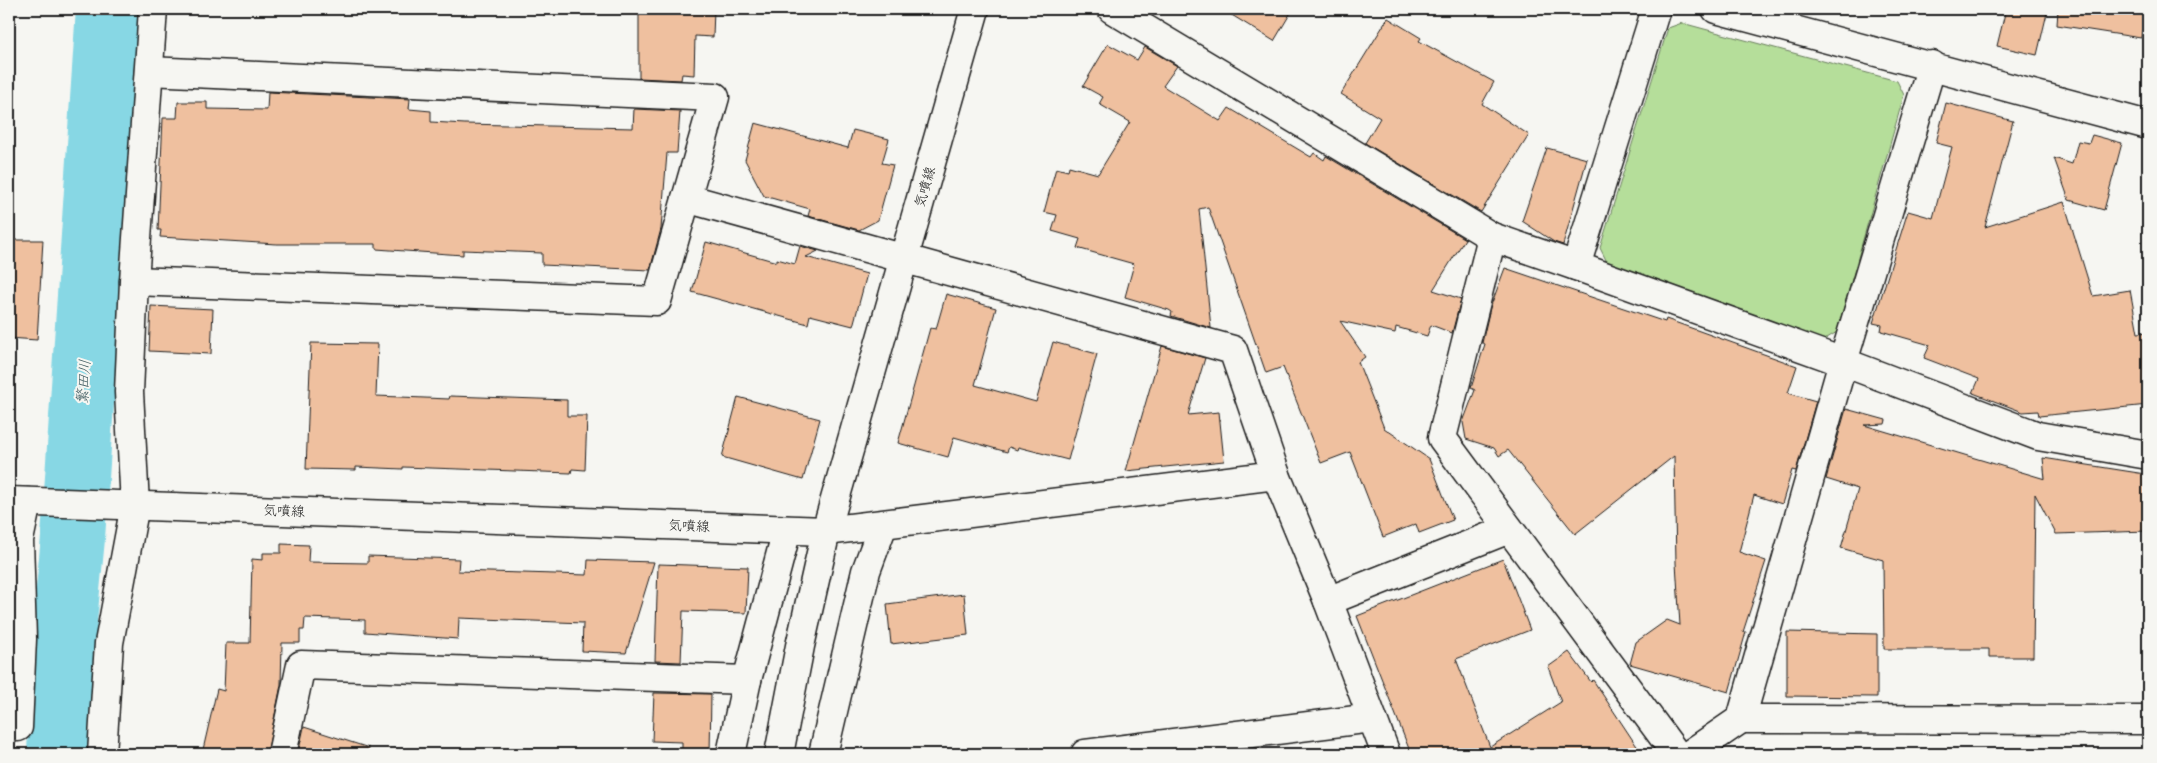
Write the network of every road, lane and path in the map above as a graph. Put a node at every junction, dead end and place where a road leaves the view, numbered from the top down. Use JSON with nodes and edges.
{"nodes":[{"id":1,"x":153,"y":9,"type":"edge"},
{"id":2,"x":975,"y":9,"type":"edge"},
{"id":3,"x":1112,"y":9,"type":"edge"},
{"id":4,"x":1656,"y":9,"type":"edge"},
{"id":5,"x":1716,"y":9,"type":"edge"},
{"id":6,"x":1932,"y":66,"type":"junction"},
{"id":7,"x":149,"y":71,"type":"junction"},
{"id":8,"x":2148,"y":125,"type":"edge"},
{"id":9,"x":686,"y":198,"type":"junction"},
{"id":10,"x":1492,"y":237,"type":"junction"},
{"id":11,"x":905,"y":258,"type":"junction"},
{"id":12,"x":1576,"y":266,"type":"junction"},
{"id":13,"x":134,"y":281,"type":"junction"},
{"id":14,"x":1843,"y":362,"type":"junction"},
{"id":15,"x":2148,"y":455,"type":"edge"},
{"id":16,"x":1276,"y":474,"type":"junction"},
{"id":17,"x":18,"y":502,"type":"edge"},
{"id":18,"x":136,"y":505,"type":"junction"},
{"id":19,"x":883,"y":525,"type":"junction"},
{"id":20,"x":1509,"y":529,"type":"junction"},
{"id":21,"x":788,"y":530,"type":"junction"},
{"id":22,"x":826,"y":531,"type":"junction"},
{"id":23,"x":1328,"y":601,"type":"junction"},
{"id":24,"x":747,"y":680,"type":"junction"},
{"id":25,"x":1372,"y":718,"type":"junction"},
{"id":26,"x":1741,"y":719,"type":"junction"},
{"id":27,"x":2148,"y":720,"type":"edge"},
{"id":28,"x":9,"y":724,"type":"edge"},
{"id":29,"x":102,"y":754,"type":"edge"},
{"id":30,"x":282,"y":754,"type":"edge"},
{"id":31,"x":731,"y":754,"type":"edge"},
{"id":32,"x":779,"y":754,"type":"edge"},
{"id":33,"x":823,"y":754,"type":"edge"},
{"id":34,"x":1085,"y":754,"type":"edge"},
{"id":35,"x":1386,"y":754,"type":"edge"},
{"id":36,"x":1676,"y":754,"type":"edge"},
{"id":37,"x":1690,"y":754,"type":"edge"}],
"edges":[{"from":1,"to":7,"type":"street"},
{"from":2,"to":11,"type":"street","name":"気噴線"},
{"from":3,"to":10,"type":"street"},
{"from":4,"to":12,"type":"street"},
{"from":5,"to":6,"type":"street"},
{"from":6,"to":8,"type":"street"},
{"from":6,"to":14,"type":"street"},
{"from":7,"to":9,"type":"street"},
{"from":7,"to":13,"type":"street"},
{"from":9,"to":11,"type":"street"},
{"from":9,"to":13,"type":"street"},
{"from":10,"to":12,"type":"street"},
{"from":10,"to":20,"type":"street"},
{"from":11,"to":16,"type":"street"},
{"from":11,"to":22,"type":"street","name":"気噴線"},
{"from":12,"to":14,"type":"street"},
{"from":13,"to":18,"type":"street"},
{"from":14,"to":15,"type":"street"},
{"from":14,"to":26,"type":"street"},
{"from":16,"to":19,"type":"street"},
{"from":16,"to":23,"type":"street"},
{"from":17,"to":18,"type":"street","name":"気噴線"},
{"from":17,"to":28,"type":"street"},
{"from":18,"to":21,"type":"street","name":"気噴線"},
{"from":18,"to":29,"type":"street"},
{"from":19,"to":22,"type":"street"},
{"from":19,"to":33,"type":"street"},
{"from":20,"to":23,"type":"street"},
{"from":20,"to":36,"type":"street"},
{"from":21,"to":22,"type":"street","name":"気噴線"},
{"from":21,"to":24,"type":"street"},
{"from":22,"to":32,"type":"street"},
{"from":23,"to":25,"type":"street"},
{"from":24,"to":30,"type":"street"},
{"from":24,"to":31,"type":"street"},
{"from":25,"to":34,"type":"street"},
{"from":25,"to":35,"type":"street"},
{"from":26,"to":27,"type":"street"},
{"from":26,"to":37,"type":"street"}]}
